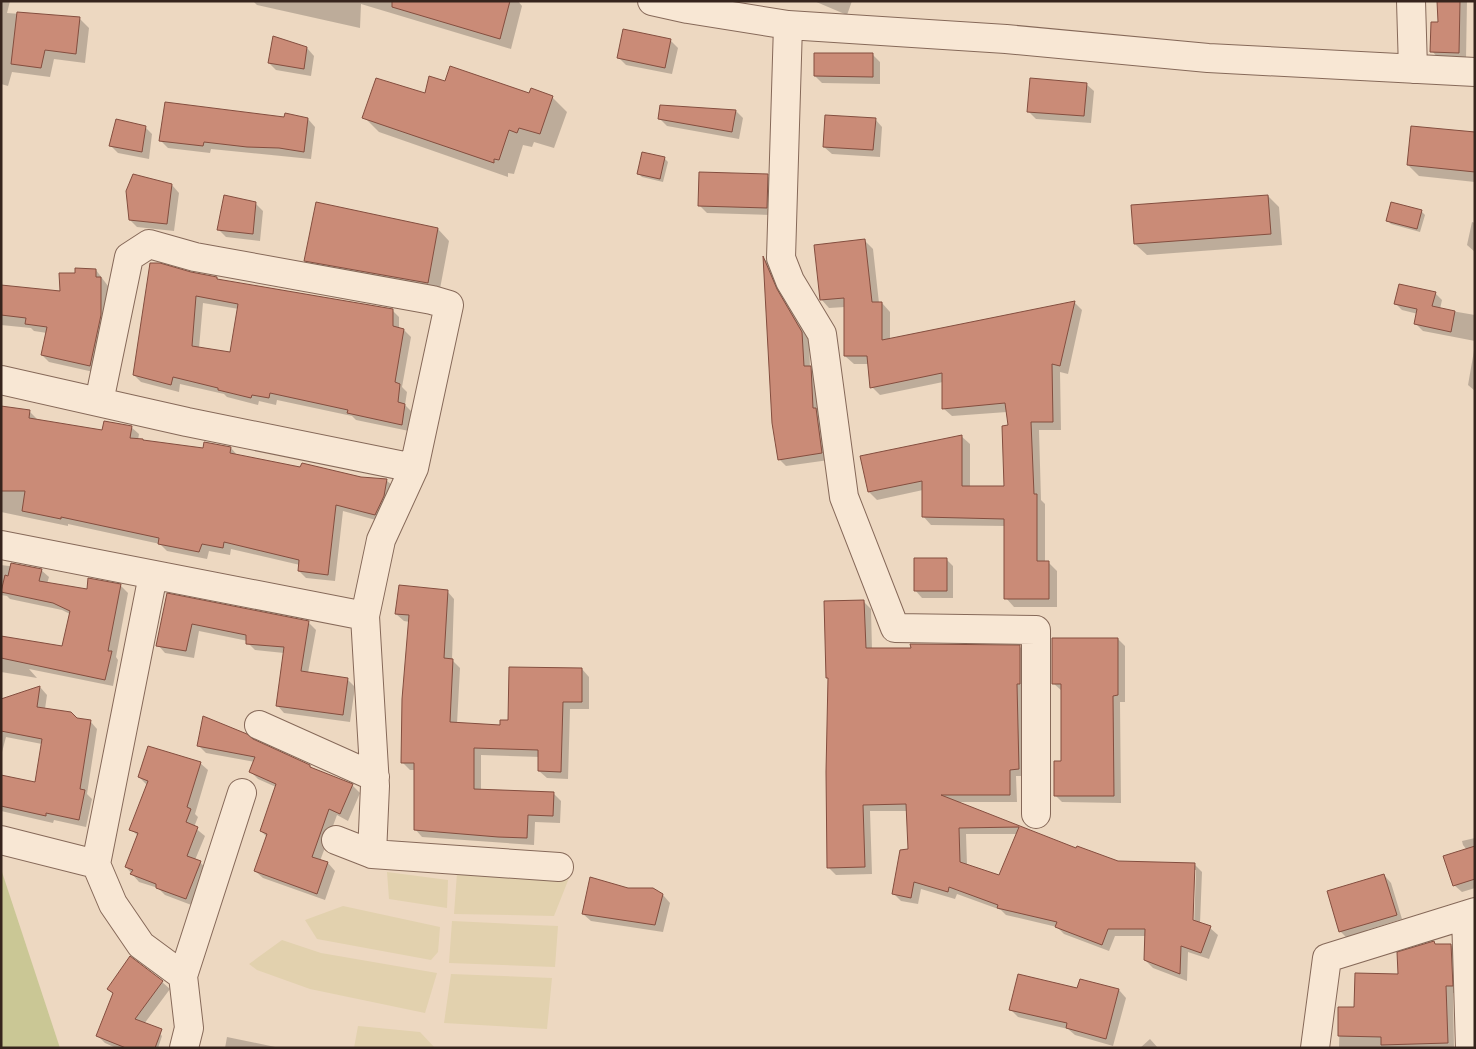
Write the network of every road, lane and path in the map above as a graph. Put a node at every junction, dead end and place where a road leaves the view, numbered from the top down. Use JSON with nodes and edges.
{"nodes":[{"id":1,"x":652,"y":1,"type":"edge"},
{"id":2,"x":1410,"y":1,"type":"edge"},
{"id":3,"x":689,"y":5,"type":"edge"},
{"id":4,"x":788,"y":25,"type":"junction"},
{"id":5,"x":1413,"y":69,"type":"junction"},
{"id":6,"x":1475,"y":72,"type":"edge"},
{"id":7,"x":1,"y":380,"type":"edge"},
{"id":8,"x":99,"y":402,"type":"junction"},
{"id":9,"x":414,"y":468,"type":"junction"},
{"id":10,"x":1,"y":545,"type":"edge"},
{"id":11,"x":153,"y":576,"type":"junction"},
{"id":12,"x":365,"y":616,"type":"junction"},
{"id":13,"x":259,"y":725,"type":"dead end"},
{"id":14,"x":375,"y":777,"type":"junction"},
{"id":15,"x":242,"y":793,"type":"dead end"},
{"id":16,"x":1036,"y":814,"type":"dead end"},
{"id":17,"x":1,"y":840,"type":"edge"},
{"id":18,"x":336,"y":840,"type":"dead end"},
{"id":19,"x":372,"y":854,"type":"junction"},
{"id":20,"x":96,"y":864,"type":"junction"},
{"id":21,"x":559,"y":868,"type":"dead end"},
{"id":22,"x":1470,"y":913,"type":"edge"},
{"id":23,"x":183,"y":976,"type":"junction"},
{"id":24,"x":184,"y":1048,"type":"edge"},
{"id":25,"x":1315,"y":1048,"type":"edge"},
{"id":26,"x":1470,"y":1048,"type":"edge"}],
"edges":[{"from":1,"to":3,"type":"street"},
{"from":2,"to":5,"type":"street"},
{"from":3,"to":4,"type":"street"},
{"from":4,"to":5,"type":"street"},
{"from":4,"to":16,"type":"street"},
{"from":5,"to":6,"type":"street"},
{"from":7,"to":8,"type":"street"},
{"from":8,"to":9,"type":"street"},
{"from":8,"to":9,"type":"street"},
{"from":9,"to":12,"type":"street"},
{"from":10,"to":11,"type":"street"},
{"from":11,"to":12,"type":"street"},
{"from":11,"to":20,"type":"street"},
{"from":12,"to":14,"type":"street"},
{"from":13,"to":14,"type":"street"},
{"from":14,"to":19,"type":"street"},
{"from":15,"to":23,"type":"street"},
{"from":17,"to":20,"type":"street"},
{"from":18,"to":19,"type":"street"},
{"from":19,"to":21,"type":"street"},
{"from":20,"to":23,"type":"street"},
{"from":22,"to":25,"type":"street"},
{"from":22,"to":26,"type":"street"},
{"from":23,"to":24,"type":"street"}]}
